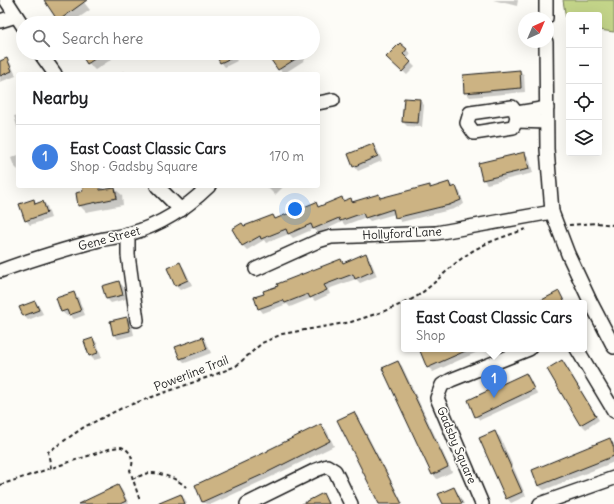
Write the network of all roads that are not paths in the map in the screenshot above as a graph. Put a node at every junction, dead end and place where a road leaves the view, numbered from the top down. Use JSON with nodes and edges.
{"nodes":[{"id":1,"x":6,"y":0,"type":"edge"},
{"id":2,"x":546,"y":0,"type":"edge"},
{"id":3,"x":546,"y":12,"type":"edge"},
{"id":4,"x":17,"y":16,"type":"edge"},
{"id":5,"x":0,"y":21,"type":"edge"},
{"id":6,"x":16,"y":21,"type":"edge"},
{"id":7,"x":546,"y":48,"type":"edge"},
{"id":8,"x":45,"y":60,"type":"edge"},
{"id":9,"x":54,"y":72,"type":"edge"},
{"id":10,"x":333,"y":100,"type":"dead end"},
{"id":11,"x":320,"y":103,"type":"edge"},
{"id":12,"x":547,"y":108,"type":"junction"},
{"id":13,"x":546,"y":122,"type":"junction"},
{"id":14,"x":159,"y":188,"type":"edge"},
{"id":15,"x":207,"y":188,"type":"edge"},
{"id":16,"x":181,"y":210,"type":"junction"},
{"id":17,"x":552,"y":212,"type":"junction"},
{"id":18,"x":128,"y":234,"type":"junction"},
{"id":19,"x":256,"y":269,"type":"dead end"},
{"id":20,"x":0,"y":271,"type":"edge"},
{"id":21,"x":137,"y":320,"type":"dead end"},
{"id":22,"x":614,"y":347,"type":"edge"},
{"id":23,"x":522,"y":352,"type":"edge"},
{"id":24,"x":579,"y":352,"type":"edge"},
{"id":25,"x":614,"y":411,"type":"edge"},
{"id":26,"x":614,"y":478,"type":"edge"},
{"id":27,"x":247,"y":504,"type":"edge"},
{"id":28,"x":351,"y":504,"type":"edge"},
{"id":29,"x":482,"y":504,"type":"edge"},
{"id":30,"x":540,"y":504,"type":"edge"}],
"edges":[{"from":1,"to":4,"type":"street"},
{"from":2,"to":3,"type":"street"},
{"from":5,"to":6,"type":"street"},
{"from":7,"to":12,"type":"street"},
{"from":8,"to":9,"type":"street"},
{"from":10,"to":11,"type":"street"},
{"from":12,"to":13,"type":"street"},
{"from":12,"to":13,"type":"street"},
{"from":13,"to":17,"type":"street"},
{"from":14,"to":16,"type":"street"},
{"from":15,"to":16,"type":"street","name":"Gene Street"},
{"from":16,"to":18,"type":"street","name":"Gene Street"},
{"from":17,"to":19,"type":"street","name":"Hollyford Lane"},
{"from":17,"to":22,"type":"street"},
{"from":18,"to":20,"type":"street","name":"Gene Street"},
{"from":18,"to":21,"type":"street"},
{"from":23,"to":29,"type":"street","name":"Gadsby Square"},
{"from":24,"to":25,"type":"street"},
{"from":26,"to":30,"type":"street"},
{"from":27,"to":28,"type":"street"}]}
